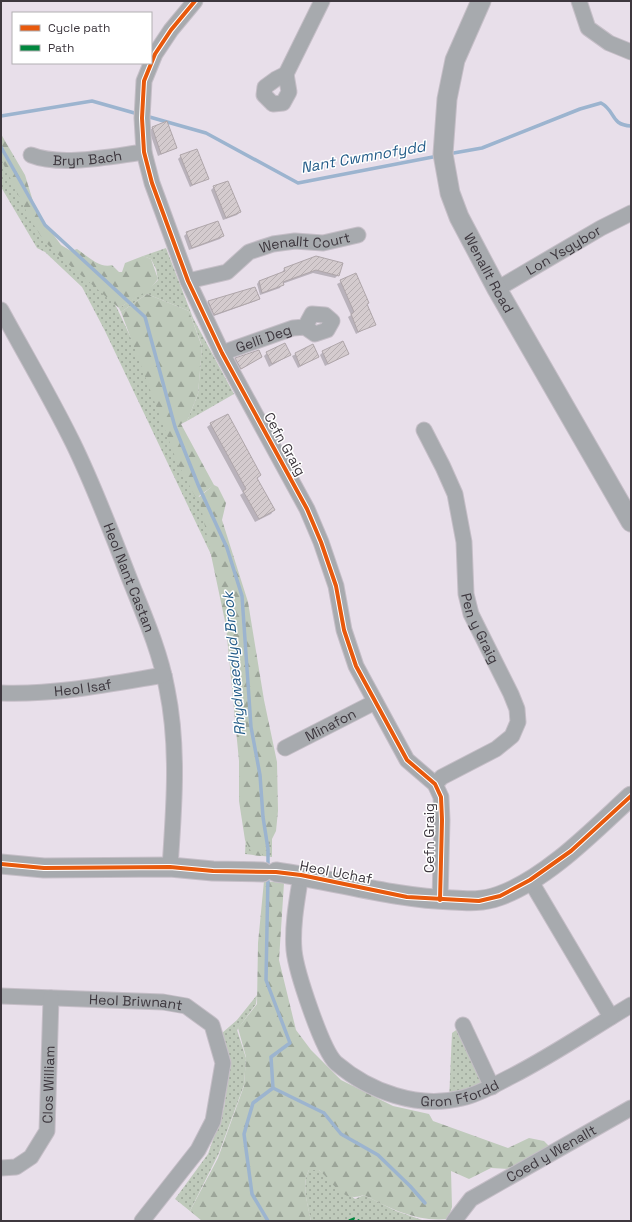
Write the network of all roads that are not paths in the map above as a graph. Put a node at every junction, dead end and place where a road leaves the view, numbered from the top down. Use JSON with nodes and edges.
{"nodes":[{"id":1,"x":196,"y":1,"type":"edge"},
{"id":2,"x":322,"y":1,"type":"edge"},
{"id":3,"x":481,"y":1,"type":"edge"},
{"id":4,"x":579,"y":1,"type":"edge"},
{"id":5,"x":631,"y":52,"type":"edge"},
{"id":6,"x":152,"y":61,"type":"edge"},
{"id":7,"x":151,"y":64,"type":"edge"},
{"id":8,"x":286,"y":74,"type":"dead end"},
{"id":9,"x":144,"y":152,"type":"junction"},
{"id":10,"x":31,"y":155,"type":"dead end"},
{"id":11,"x":631,"y":213,"type":"edge"},
{"id":12,"x":358,"y":236,"type":"dead end"},
{"id":13,"x":188,"y":281,"type":"junction"},
{"id":14,"x":497,"y":289,"type":"junction"},
{"id":15,"x":1,"y":310,"type":"edge"},
{"id":16,"x":305,"y":327,"type":"dead end"},
{"id":17,"x":222,"y":353,"type":"junction"},
{"id":18,"x":424,"y":430,"type":"dead end"},
{"id":19,"x":631,"y":522,"type":"edge"},
{"id":20,"x":164,"y":675,"type":"junction"},
{"id":21,"x":1,"y":693,"type":"edge"},
{"id":22,"x":375,"y":702,"type":"junction"},
{"id":23,"x":285,"y":748,"type":"dead end"},
{"id":24,"x":435,"y":784,"type":"junction"},
{"id":25,"x":631,"y":796,"type":"edge"},
{"id":26,"x":1,"y":864,"type":"edge"},
{"id":27,"x":170,"y":867,"type":"junction"},
{"id":28,"x":301,"y":875,"type":"junction"},
{"id":29,"x":530,"y":880,"type":"junction"},
{"id":30,"x":440,"y":900,"type":"junction"},
{"id":31,"x":1,"y":996,"type":"edge"},
{"id":32,"x":51,"y":998,"type":"junction"},
{"id":33,"x":631,"y":1005,"type":"edge"},
{"id":34,"x":611,"y":1017,"type":"junction"},
{"id":35,"x":463,"y":1025,"type":"dead end"},
{"id":36,"x":492,"y":1087,"type":"junction"},
{"id":37,"x":631,"y":1108,"type":"edge"},
{"id":38,"x":1,"y":1168,"type":"edge"},
{"id":39,"x":142,"y":1221,"type":"edge"},
{"id":40,"x":454,"y":1221,"type":"edge"}],
"edges":[{"from":1,"to":6,"type":"street","name":"Cefn Graig"},
{"from":2,"to":8,"type":"street"},
{"from":3,"to":14,"type":"street","name":"Wenallt Road"},
{"from":4,"to":5,"type":"street"},
{"from":7,"to":9,"type":"street","name":"Cefn Graig"},
{"from":9,"to":10,"type":"street","name":"Bryn Bach"},
{"from":9,"to":13,"type":"street","name":"Cefn Graig"},
{"from":11,"to":14,"type":"street","name":"Lon Ysgybor"},
{"from":12,"to":13,"type":"street","name":"Wenallt Court"},
{"from":13,"to":17,"type":"street","name":"Cefn Graig"},
{"from":14,"to":19,"type":"street","name":"Wenallt Road"},
{"from":15,"to":20,"type":"street","name":"Heol Nant Castan"},
{"from":16,"to":17,"type":"street","name":"Gelli Deg"},
{"from":17,"to":22,"type":"street","name":"Cefn Graig"},
{"from":18,"to":24,"type":"street","name":"Pen y Graig"},
{"from":20,"to":21,"type":"street","name":"Heol Isaf"},
{"from":20,"to":27,"type":"street","name":"Heol Nant Castan"},
{"from":22,"to":23,"type":"street","name":"Minafon"},
{"from":22,"to":24,"type":"street","name":"Cefn Graig"},
{"from":24,"to":30,"type":"street","name":"Cefn Graig"},
{"from":25,"to":29,"type":"street","name":"Heol Uchaf"},
{"from":26,"to":27,"type":"street","name":"Heol Uchaf"},
{"from":27,"to":28,"type":"street","name":"Heol Uchaf"},
{"from":28,"to":30,"type":"street","name":"Heol Uchaf"},
{"from":28,"to":36,"type":"street","name":"Gron Ffordd"},
{"from":29,"to":30,"type":"street","name":"Heol Uchaf"},
{"from":29,"to":34,"type":"street"},
{"from":31,"to":32,"type":"street","name":"Heol Briwnant"},
{"from":32,"to":38,"type":"street","name":"Clos William"},
{"from":32,"to":39,"type":"street","name":"Heol Briwnant"},
{"from":33,"to":34,"type":"street","name":"Gron Ffordd"},
{"from":34,"to":36,"type":"street","name":"Gron Ffordd"},
{"from":35,"to":36,"type":"street"},
{"from":37,"to":40,"type":"street","name":"Coed y Wenallt"}]}
